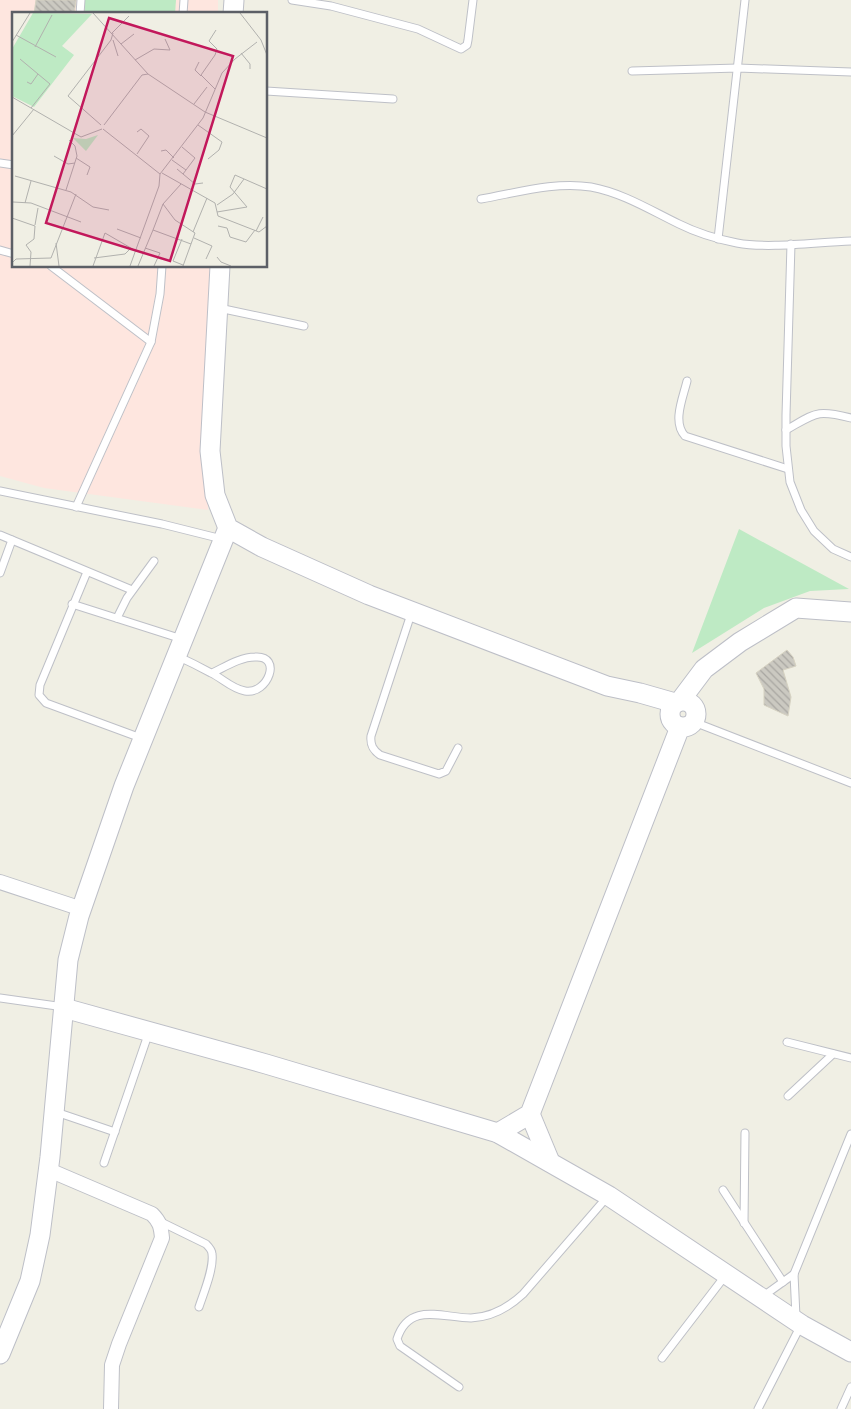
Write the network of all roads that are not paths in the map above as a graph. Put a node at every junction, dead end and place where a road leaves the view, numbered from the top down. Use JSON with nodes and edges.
{"nodes":[{"id":1,"x":292,"y":0,"type":"edge"},
{"id":2,"x":473,"y":0,"type":"edge"},
{"id":3,"x":745,"y":0,"type":"edge"},
{"id":4,"x":738,"y":68,"type":"junction"},
{"id":5,"x":632,"y":71,"type":"dead end"},
{"id":6,"x":851,"y":72,"type":"edge"},
{"id":7,"x":268,"y":91,"type":"edge"},
{"id":8,"x":393,"y":99,"type":"dead end"},
{"id":9,"x":481,"y":199,"type":"dead end"},
{"id":10,"x":718,"y":238,"type":"junction"},
{"id":11,"x":851,"y":241,"type":"edge"},
{"id":12,"x":791,"y":244,"type":"junction"},
{"id":13,"x":54,"y":268,"type":"edge"},
{"id":14,"x":162,"y":268,"type":"edge"},
{"id":15,"x":220,"y":268,"type":"edge"},
{"id":16,"x":218,"y":308,"type":"junction"},
{"id":17,"x":304,"y":326,"type":"dead end"},
{"id":18,"x":150,"y":342,"type":"junction"},
{"id":19,"x":687,"y":381,"type":"dead end"},
{"id":20,"x":851,"y":418,"type":"edge"},
{"id":21,"x":786,"y":430,"type":"junction"},
{"id":22,"x":788,"y":469,"type":"junction"},
{"id":23,"x":0,"y":491,"type":"edge"},
{"id":24,"x":76,"y":507,"type":"junction"},
{"id":25,"x":225,"y":534,"type":"junction"},
{"id":26,"x":0,"y":535,"type":"edge"},
{"id":27,"x":12,"y":540,"type":"junction"},
{"id":28,"x":851,"y":557,"type":"edge"},
{"id":29,"x":154,"y":561,"type":"dead end"},
{"id":30,"x":86,"y":572,"type":"junction"},
{"id":31,"x":0,"y":573,"type":"edge"},
{"id":32,"x":132,"y":590,"type":"junction"},
{"id":33,"x":72,"y":604,"type":"junction"},
{"id":34,"x":412,"y":611,"type":"junction"},
{"id":35,"x":851,"y":612,"type":"edge"},
{"id":36,"x":118,"y":618,"type":"junction"},
{"id":37,"x":180,"y":648,"type":"junction"},
{"id":38,"x":212,"y":673,"type":"junction"},
{"id":39,"x":682,"y":713,"type":"junction"},
{"id":40,"x":143,"y":739,"type":"junction"},
{"id":41,"x":458,"y":748,"type":"dead end"},
{"id":42,"x":851,"y":783,"type":"edge"},
{"id":43,"x":0,"y":882,"type":"edge"},
{"id":44,"x":82,"y":909,"type":"junction"},
{"id":45,"x":0,"y":998,"type":"edge"},
{"id":46,"x":64,"y":1008,"type":"junction"},
{"id":47,"x":150,"y":1032,"type":"junction"},
{"id":48,"x":787,"y":1042,"type":"dead end"},
{"id":49,"x":834,"y":1054,"type":"junction"},
{"id":50,"x":851,"y":1058,"type":"edge"},
{"id":51,"x":788,"y":1096,"type":"dead end"},
{"id":52,"x":54,"y":1111,"type":"junction"},
{"id":53,"x":530,"y":1114,"type":"junction"},
{"id":54,"x":115,"y":1132,"type":"junction"},
{"id":55,"x":498,"y":1133,"type":"junction"},
{"id":56,"x":745,"y":1133,"type":"dead end"},
{"id":57,"x":851,"y":1134,"type":"edge"},
{"id":58,"x":550,"y":1162,"type":"junction"},
{"id":59,"x":104,"y":1163,"type":"dead end"},
{"id":60,"x":49,"y":1170,"type":"junction"},
{"id":61,"x":723,"y":1190,"type":"dead end"},
{"id":62,"x":609,"y":1196,"type":"junction"},
{"id":63,"x":159,"y":1221,"type":"junction"},
{"id":64,"x":744,"y":1223,"type":"junction"},
{"id":65,"x":727,"y":1274,"type":"junction"},
{"id":66,"x":794,"y":1274,"type":"junction"},
{"id":67,"x":783,"y":1282,"type":"junction"},
{"id":68,"x":762,"y":1298,"type":"junction"},
{"id":69,"x":199,"y":1306,"type":"dead end"},
{"id":70,"x":799,"y":1323,"type":"junction"},
{"id":71,"x":851,"y":1352,"type":"edge"},
{"id":72,"x":0,"y":1354,"type":"edge"},
{"id":73,"x":662,"y":1358,"type":"dead end"},
{"id":74,"x":459,"y":1387,"type":"dead end"},
{"id":75,"x":851,"y":1387,"type":"edge"},
{"id":76,"x":111,"y":1409,"type":"edge"},
{"id":77,"x":758,"y":1409,"type":"edge"},
{"id":78,"x":841,"y":1409,"type":"edge"}],
"edges":[{"from":1,"to":2,"type":"lane"},
{"from":3,"to":4,"type":"lane"},
{"from":4,"to":5,"type":"lane"},
{"from":4,"to":6,"type":"lane"},
{"from":4,"to":10,"type":"lane"},
{"from":7,"to":8,"type":"lane"},
{"from":9,"to":10,"type":"lane"},
{"from":10,"to":12,"type":"lane"},
{"from":11,"to":12,"type":"lane"},
{"from":12,"to":21,"type":"lane"},
{"from":13,"to":18,"type":"lane"},
{"from":14,"to":18,"type":"lane"},
{"from":15,"to":16,"type":"street"},
{"from":16,"to":17,"type":"lane"},
{"from":16,"to":25,"type":"street"},
{"from":18,"to":24,"type":"lane"},
{"from":19,"to":22,"type":"lane"},
{"from":20,"to":21,"type":"lane"},
{"from":21,"to":22,"type":"lane"},
{"from":22,"to":28,"type":"lane"},
{"from":23,"to":24,"type":"lane"},
{"from":24,"to":25,"type":"lane"},
{"from":25,"to":34,"type":"street"},
{"from":25,"to":37,"type":"street"},
{"from":26,"to":27,"type":"lane"},
{"from":27,"to":30,"type":"lane"},
{"from":27,"to":31,"type":"lane"},
{"from":29,"to":32,"type":"lane"},
{"from":30,"to":32,"type":"lane"},
{"from":30,"to":33,"type":"lane"},
{"from":32,"to":36,"type":"lane"},
{"from":33,"to":36,"type":"lane"},
{"from":33,"to":40,"type":"lane"},
{"from":34,"to":39,"type":"street"},
{"from":34,"to":41,"type":"lane"},
{"from":35,"to":39,"type":"street"},
{"from":36,"to":37,"type":"lane"},
{"from":37,"to":38,"type":"lane"},
{"from":37,"to":40,"type":"street"},
{"from":38,"to":38,"type":"lane"},
{"from":39,"to":42,"type":"lane"},
{"from":39,"to":53,"type":"street"},
{"from":40,"to":44,"type":"street"},
{"from":43,"to":44,"type":"street"},
{"from":44,"to":46,"type":"street"},
{"from":45,"to":46,"type":"lane"},
{"from":46,"to":47,"type":"street"},
{"from":46,"to":52,"type":"street"},
{"from":47,"to":54,"type":"lane"},
{"from":47,"to":55,"type":"street"},
{"from":48,"to":49,"type":"lane"},
{"from":49,"to":50,"type":"lane"},
{"from":49,"to":51,"type":"lane"},
{"from":52,"to":54,"type":"lane"},
{"from":52,"to":60,"type":"street"},
{"from":53,"to":55,"type":"street"},
{"from":53,"to":58,"type":"street"},
{"from":54,"to":59,"type":"lane"},
{"from":55,"to":58,"type":"street"},
{"from":56,"to":64,"type":"lane"},
{"from":57,"to":66,"type":"lane"},
{"from":58,"to":62,"type":"street"},
{"from":60,"to":63,"type":"street"},
{"from":60,"to":72,"type":"street"},
{"from":61,"to":64,"type":"lane"},
{"from":62,"to":65,"type":"street"},
{"from":62,"to":74,"type":"lane"},
{"from":63,"to":69,"type":"lane"},
{"from":63,"to":76,"type":"street"},
{"from":64,"to":67,"type":"lane"},
{"from":65,"to":68,"type":"street"},
{"from":65,"to":73,"type":"lane"},
{"from":66,"to":67,"type":"lane"},
{"from":66,"to":70,"type":"lane"},
{"from":67,"to":68,"type":"lane"},
{"from":68,"to":70,"type":"street"},
{"from":70,"to":71,"type":"street"},
{"from":70,"to":77,"type":"lane"},
{"from":75,"to":78,"type":"lane"}]}
